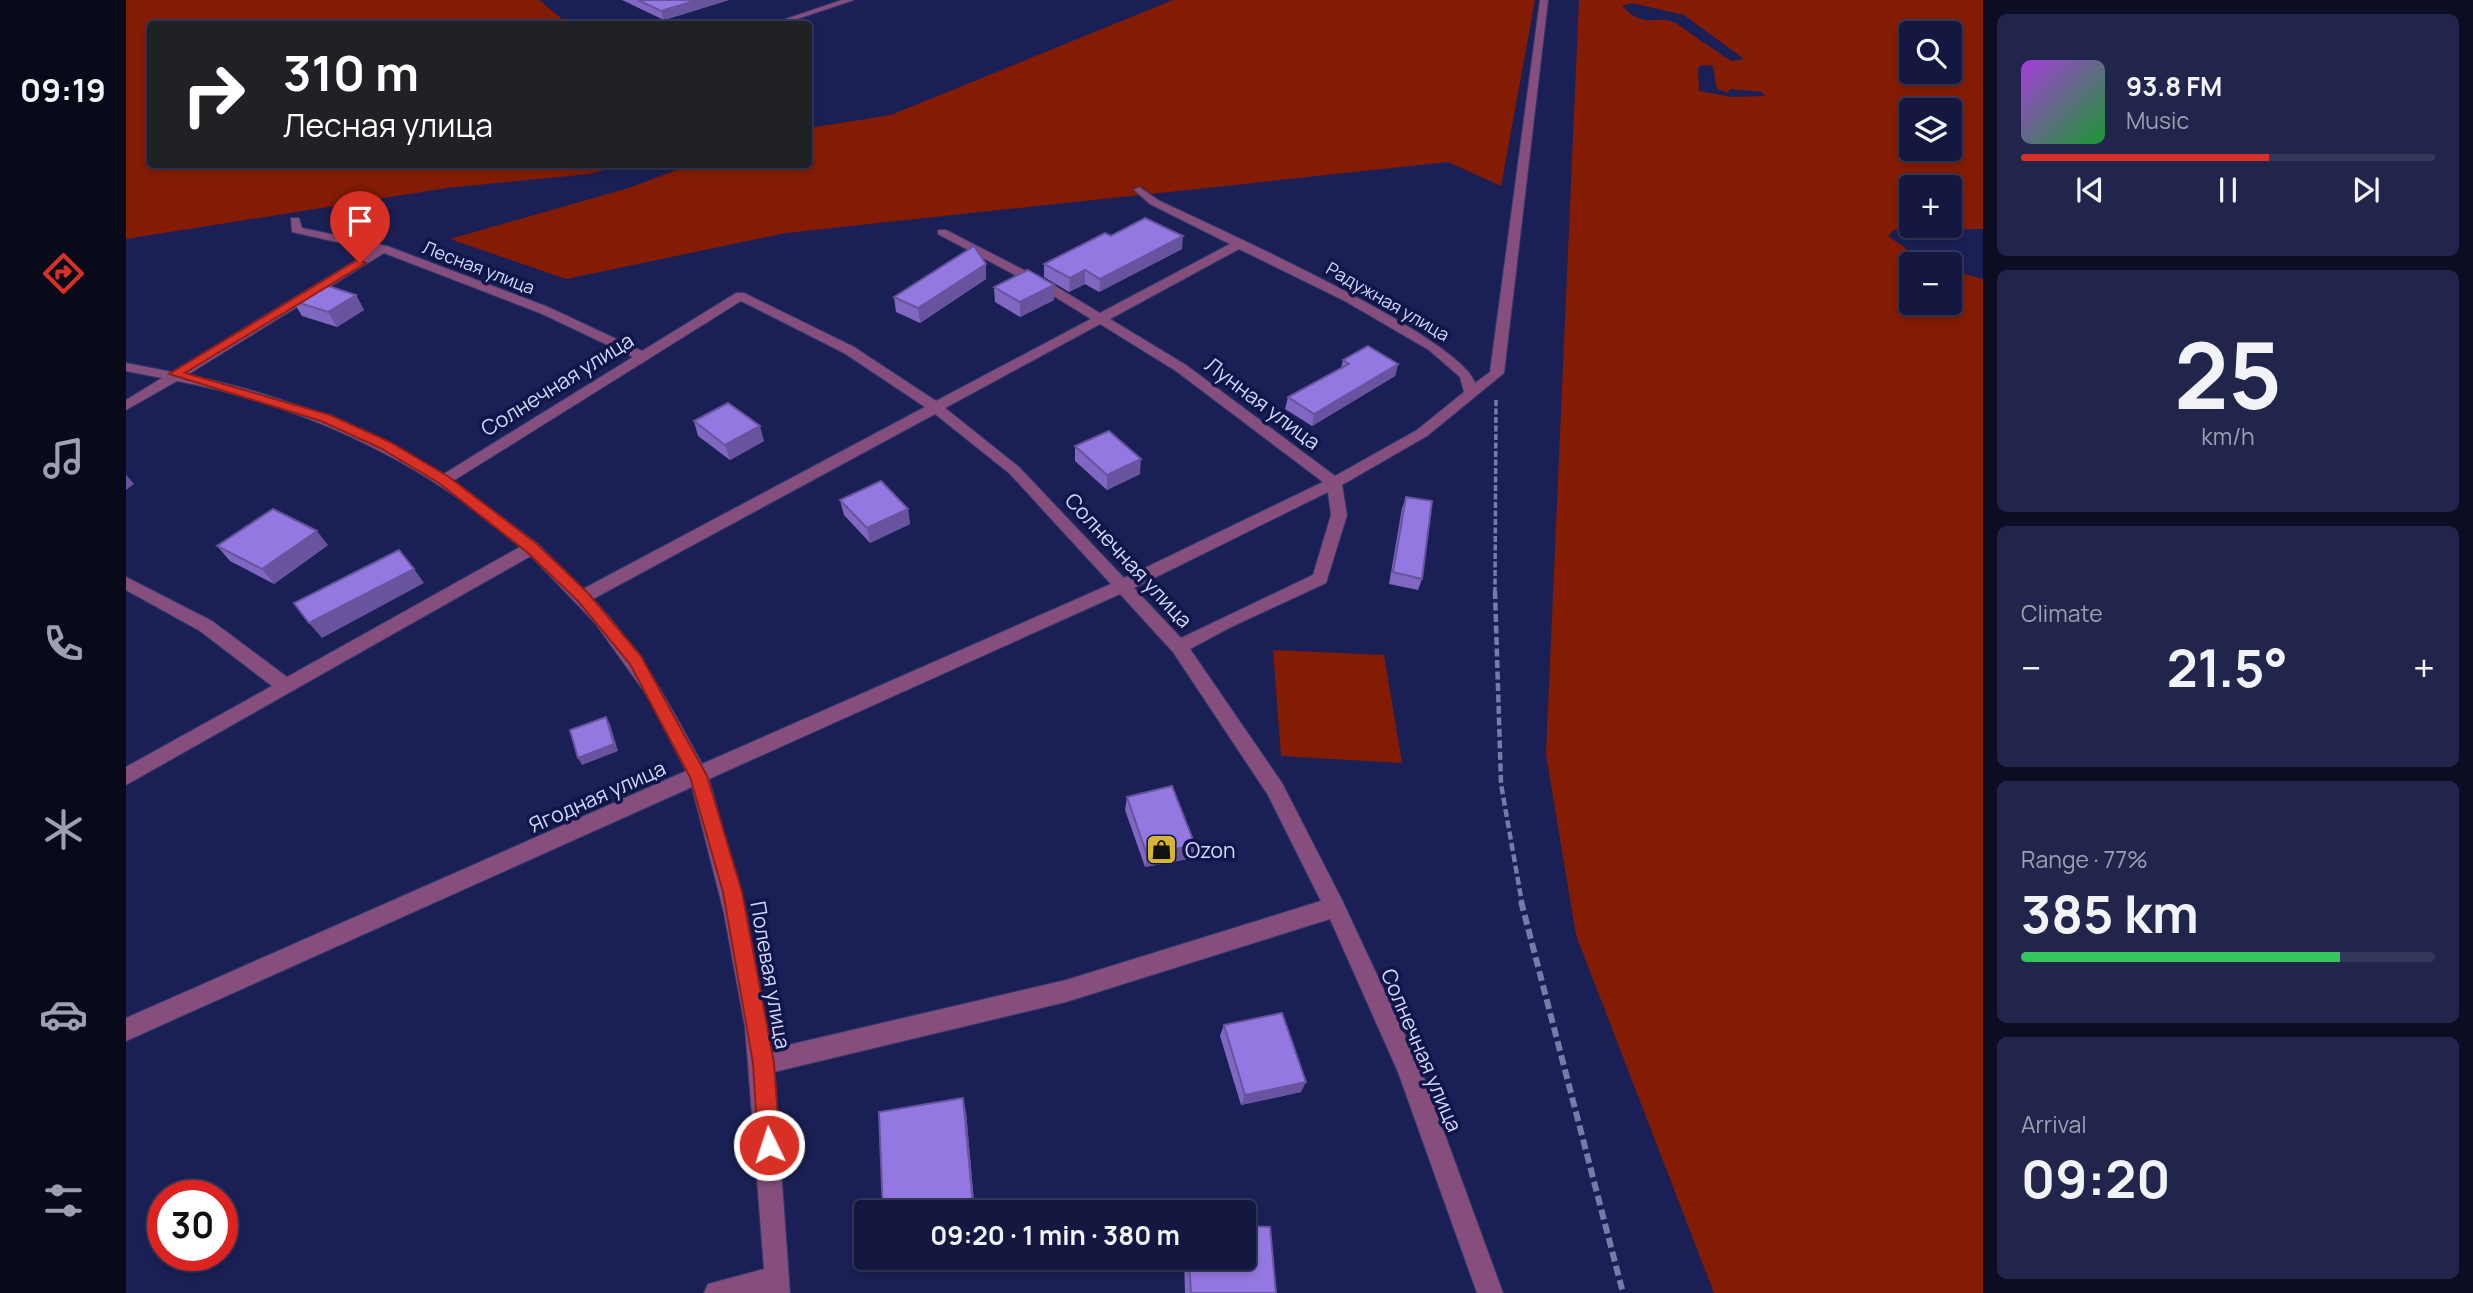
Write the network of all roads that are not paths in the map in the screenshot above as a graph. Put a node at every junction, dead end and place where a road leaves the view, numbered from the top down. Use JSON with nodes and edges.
{"nodes":[{"id":1,"x":850,"y":0,"type":"edge"},
{"id":2,"x":1544,"y":0,"type":"edge"},
{"id":3,"x":784,"y":21,"type":"edge"},
{"id":4,"x":1139,"y":190,"type":"dead end"},
{"id":5,"x":295,"y":220,"type":"dead end"},
{"id":6,"x":942,"y":232,"type":"dead end"},
{"id":7,"x":1241,"y":243,"type":"junction"},
{"id":8,"x":383,"y":249,"type":"junction"},
{"id":9,"x":1100,"y":318,"type":"junction"},
{"id":10,"x":644,"y":356,"type":"junction"},
{"id":11,"x":126,"y":367,"type":"edge"},
{"id":12,"x":175,"y":374,"type":"junction"},
{"id":13,"x":1472,"y":395,"type":"junction"},
{"id":14,"x":126,"y":405,"type":"edge"},
{"id":15,"x":935,"y":407,"type":"junction"},
{"id":16,"x":444,"y":480,"type":"junction"},
{"id":17,"x":1334,"y":483,"type":"junction"},
{"id":18,"x":532,"y":548,"type":"junction"},
{"id":19,"x":126,"y":583,"type":"edge"},
{"id":20,"x":1124,"y":585,"type":"junction"},
{"id":21,"x":583,"y":597,"type":"junction"},
{"id":22,"x":1178,"y":647,"type":"junction"},
{"id":23,"x":287,"y":687,"type":"junction"},
{"id":24,"x":698,"y":776,"type":"junction"},
{"id":25,"x":126,"y":777,"type":"edge"},
{"id":26,"x":1335,"y":907,"type":"junction"},
{"id":27,"x":126,"y":1030,"type":"edge"},
{"id":28,"x":764,"y":1063,"type":"junction"},
{"id":29,"x":777,"y":1287,"type":"edge"},
{"id":30,"x":717,"y":1293,"type":"edge"},
{"id":31,"x":1490,"y":1293,"type":"edge"}],
"edges":[{"from":1,"to":3,"type":"street"},
{"from":2,"to":13,"type":"street"},
{"from":4,"to":7,"type":"street","name":"Радужная улица"},
{"from":5,"to":8,"type":"street","name":"Лесная улица"},
{"from":6,"to":9,"type":"street","name":"Лунная улица"},
{"from":7,"to":9,"type":"street"},
{"from":7,"to":13,"type":"street","name":"Радужная улица"},
{"from":8,"to":10,"type":"street","name":"Лесная улица"},
{"from":8,"to":12,"type":"street"},
{"from":9,"to":15,"type":"street"},
{"from":9,"to":17,"type":"street","name":"Лунная улица"},
{"from":10,"to":15,"type":"street","name":"Солнечная улица"},
{"from":10,"to":16,"type":"street","name":"Солнечная улица"},
{"from":11,"to":12,"type":"street","name":"Полевая улица"},
{"from":12,"to":14,"type":"street"},
{"from":12,"to":16,"type":"street","name":"Полевая улица"},
{"from":13,"to":17,"type":"street"},
{"from":15,"to":20,"type":"street","name":"Солнечная улица"},
{"from":15,"to":21,"type":"street"},
{"from":16,"to":18,"type":"street","name":"Полевая улица"},
{"from":17,"to":20,"type":"street"},
{"from":17,"to":22,"type":"street"},
{"from":18,"to":21,"type":"street","name":"Полевая улица"},
{"from":18,"to":23,"type":"street"},
{"from":19,"to":23,"type":"street"},
{"from":20,"to":22,"type":"street","name":"Солнечная улица"},
{"from":20,"to":24,"type":"street","name":"Ягодная улица"},
{"from":21,"to":24,"type":"street","name":"Полевая улица"},
{"from":22,"to":26,"type":"street","name":"Солнечная улица"},
{"from":23,"to":25,"type":"street"},
{"from":24,"to":27,"type":"street","name":"Ягодная улица"},
{"from":24,"to":28,"type":"street","name":"Полевая улица"},
{"from":26,"to":28,"type":"street"},
{"from":26,"to":31,"type":"street","name":"Солнечная улица"},
{"from":28,"to":29,"type":"street","name":"Полевая улица"},
{"from":29,"to":30,"type":"street"}]}
